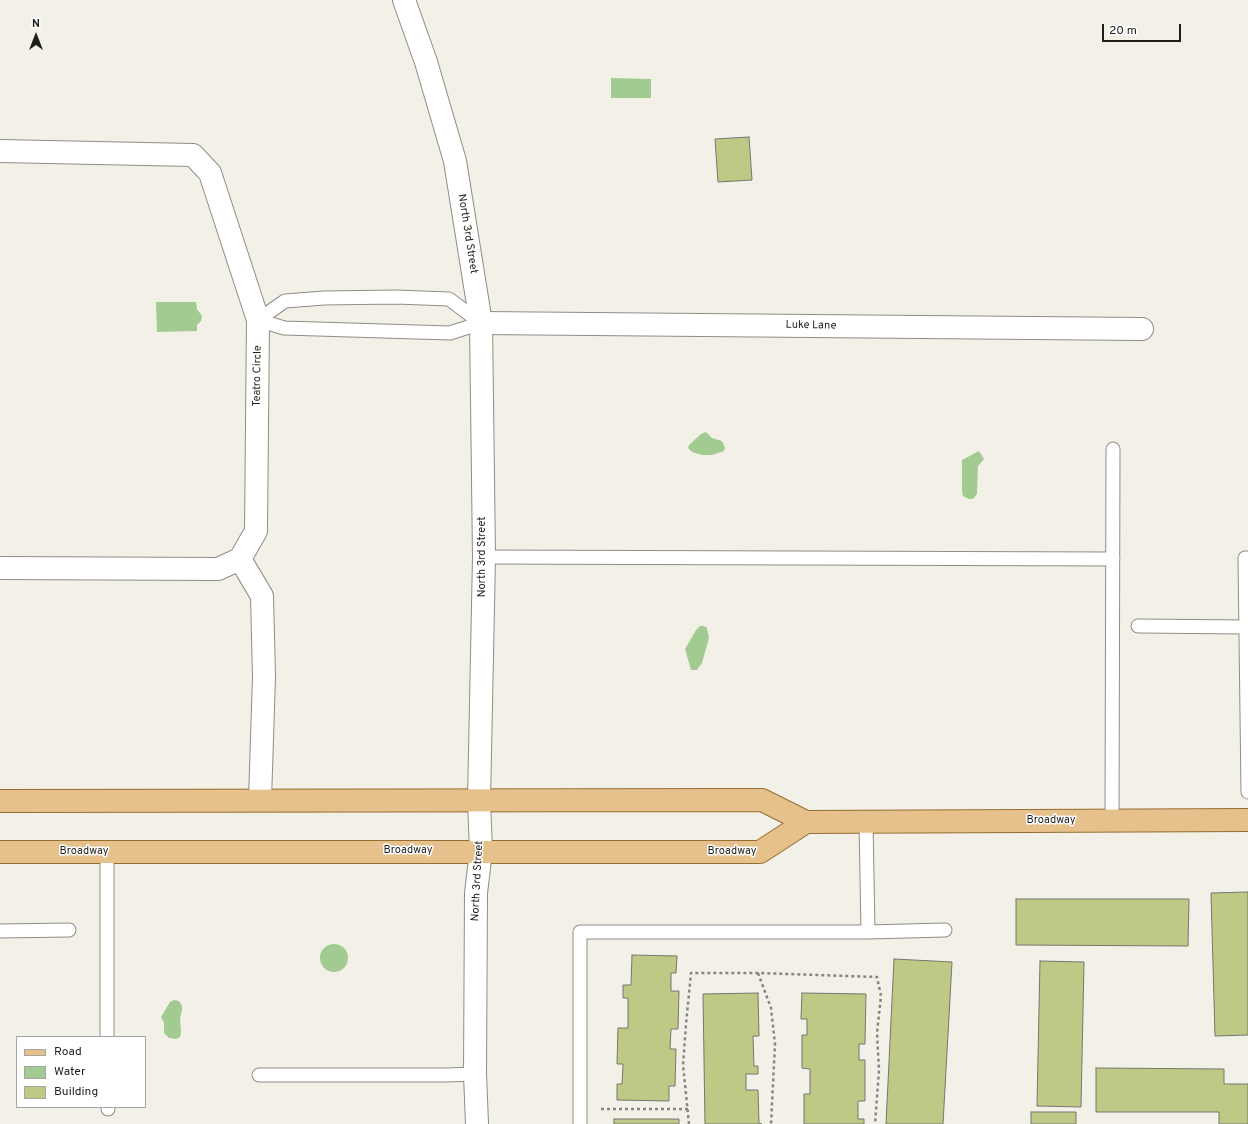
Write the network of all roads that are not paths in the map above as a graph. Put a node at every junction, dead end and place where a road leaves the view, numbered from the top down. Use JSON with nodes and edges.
{"nodes":[{"id":1,"x":404,"y":0,"type":"edge"},
{"id":2,"x":0,"y":151,"type":"edge"},
{"id":3,"x":258,"y":320,"type":"junction"},
{"id":4,"x":481,"y":323,"type":"junction"},
{"id":5,"x":1142,"y":329,"type":"dead end"},
{"id":6,"x":1114,"y":449,"type":"dead end"},
{"id":7,"x":484,"y":557,"type":"junction"},
{"id":8,"x":1248,"y":558,"type":"edge"},
{"id":9,"x":240,"y":559,"type":"junction"},
{"id":10,"x":1113,"y":559,"type":"junction"},
{"id":11,"x":0,"y":568,"type":"edge"},
{"id":12,"x":1138,"y":626,"type":"dead end"},
{"id":13,"x":1246,"y":627,"type":"junction"},
{"id":14,"x":1247,"y":713,"type":"edge"},
{"id":15,"x":1248,"y":792,"type":"edge"},
{"id":16,"x":260,"y":800,"type":"junction"},
{"id":17,"x":0,"y":801,"type":"edge"},
{"id":18,"x":479,"y":801,"type":"junction"},
{"id":19,"x":1112,"y":820,"type":"junction"},
{"id":20,"x":1248,"y":820,"type":"edge"},
{"id":21,"x":806,"y":822,"type":"junction"},
{"id":22,"x":866,"y":822,"type":"junction"},
{"id":23,"x":481,"y":851,"type":"junction"},
{"id":24,"x":0,"y":852,"type":"edge"},
{"id":25,"x":107,"y":852,"type":"junction"},
{"id":26,"x":68,"y":930,"type":"dead end"},
{"id":27,"x":945,"y":930,"type":"dead end"},
{"id":28,"x":0,"y":931,"type":"edge"},
{"id":29,"x":868,"y":932,"type":"junction"},
{"id":30,"x":107,"y":1036,"type":"edge"},
{"id":31,"x":475,"y":1074,"type":"junction"},
{"id":32,"x":259,"y":1075,"type":"dead end"},
{"id":33,"x":477,"y":1124,"type":"edge"},
{"id":34,"x":580,"y":1124,"type":"edge"}],
"edges":[{"from":1,"to":4,"type":"street","name":"North 3rd Street"},
{"from":2,"to":3,"type":"street","name":"Teatro Circle"},
{"from":3,"to":4,"type":"lane"},
{"from":3,"to":4,"type":"lane"},
{"from":3,"to":9,"type":"street","name":"Teatro Circle"},
{"from":4,"to":5,"type":"street","name":"Luke Lane"},
{"from":4,"to":7,"type":"street","name":"North 3rd Street"},
{"from":6,"to":10,"type":"lane"},
{"from":7,"to":10,"type":"lane"},
{"from":7,"to":18,"type":"street","name":"North 3rd Street"},
{"from":8,"to":13,"type":"lane"},
{"from":9,"to":11,"type":"street"},
{"from":9,"to":16,"type":"street"},
{"from":10,"to":19,"type":"lane"},
{"from":12,"to":13,"type":"lane"},
{"from":13,"to":14,"type":"lane"},
{"from":14,"to":15,"type":"lane"},
{"from":16,"to":17,"type":"main road","name":"Broadway"},
{"from":16,"to":18,"type":"main road","name":"Broadway"},
{"from":18,"to":21,"type":"main road","name":"Broadway"},
{"from":18,"to":23,"type":"street","name":"North 3rd Street"},
{"from":19,"to":20,"type":"main road","name":"Broadway"},
{"from":19,"to":22,"type":"main road","name":"Broadway"},
{"from":21,"to":22,"type":"main road","name":"Broadway"},
{"from":21,"to":23,"type":"main road","name":"Broadway"},
{"from":22,"to":29,"type":"lane"},
{"from":23,"to":25,"type":"main road","name":"Broadway"},
{"from":23,"to":31,"type":"street","name":"North 3rd Street"},
{"from":24,"to":25,"type":"main road","name":"Broadway"},
{"from":25,"to":30,"type":"lane"},
{"from":26,"to":28,"type":"lane"},
{"from":27,"to":29,"type":"lane"},
{"from":29,"to":34,"type":"lane"},
{"from":31,"to":32,"type":"lane"},
{"from":31,"to":33,"type":"street","name":"North 3rd Street"}]}
